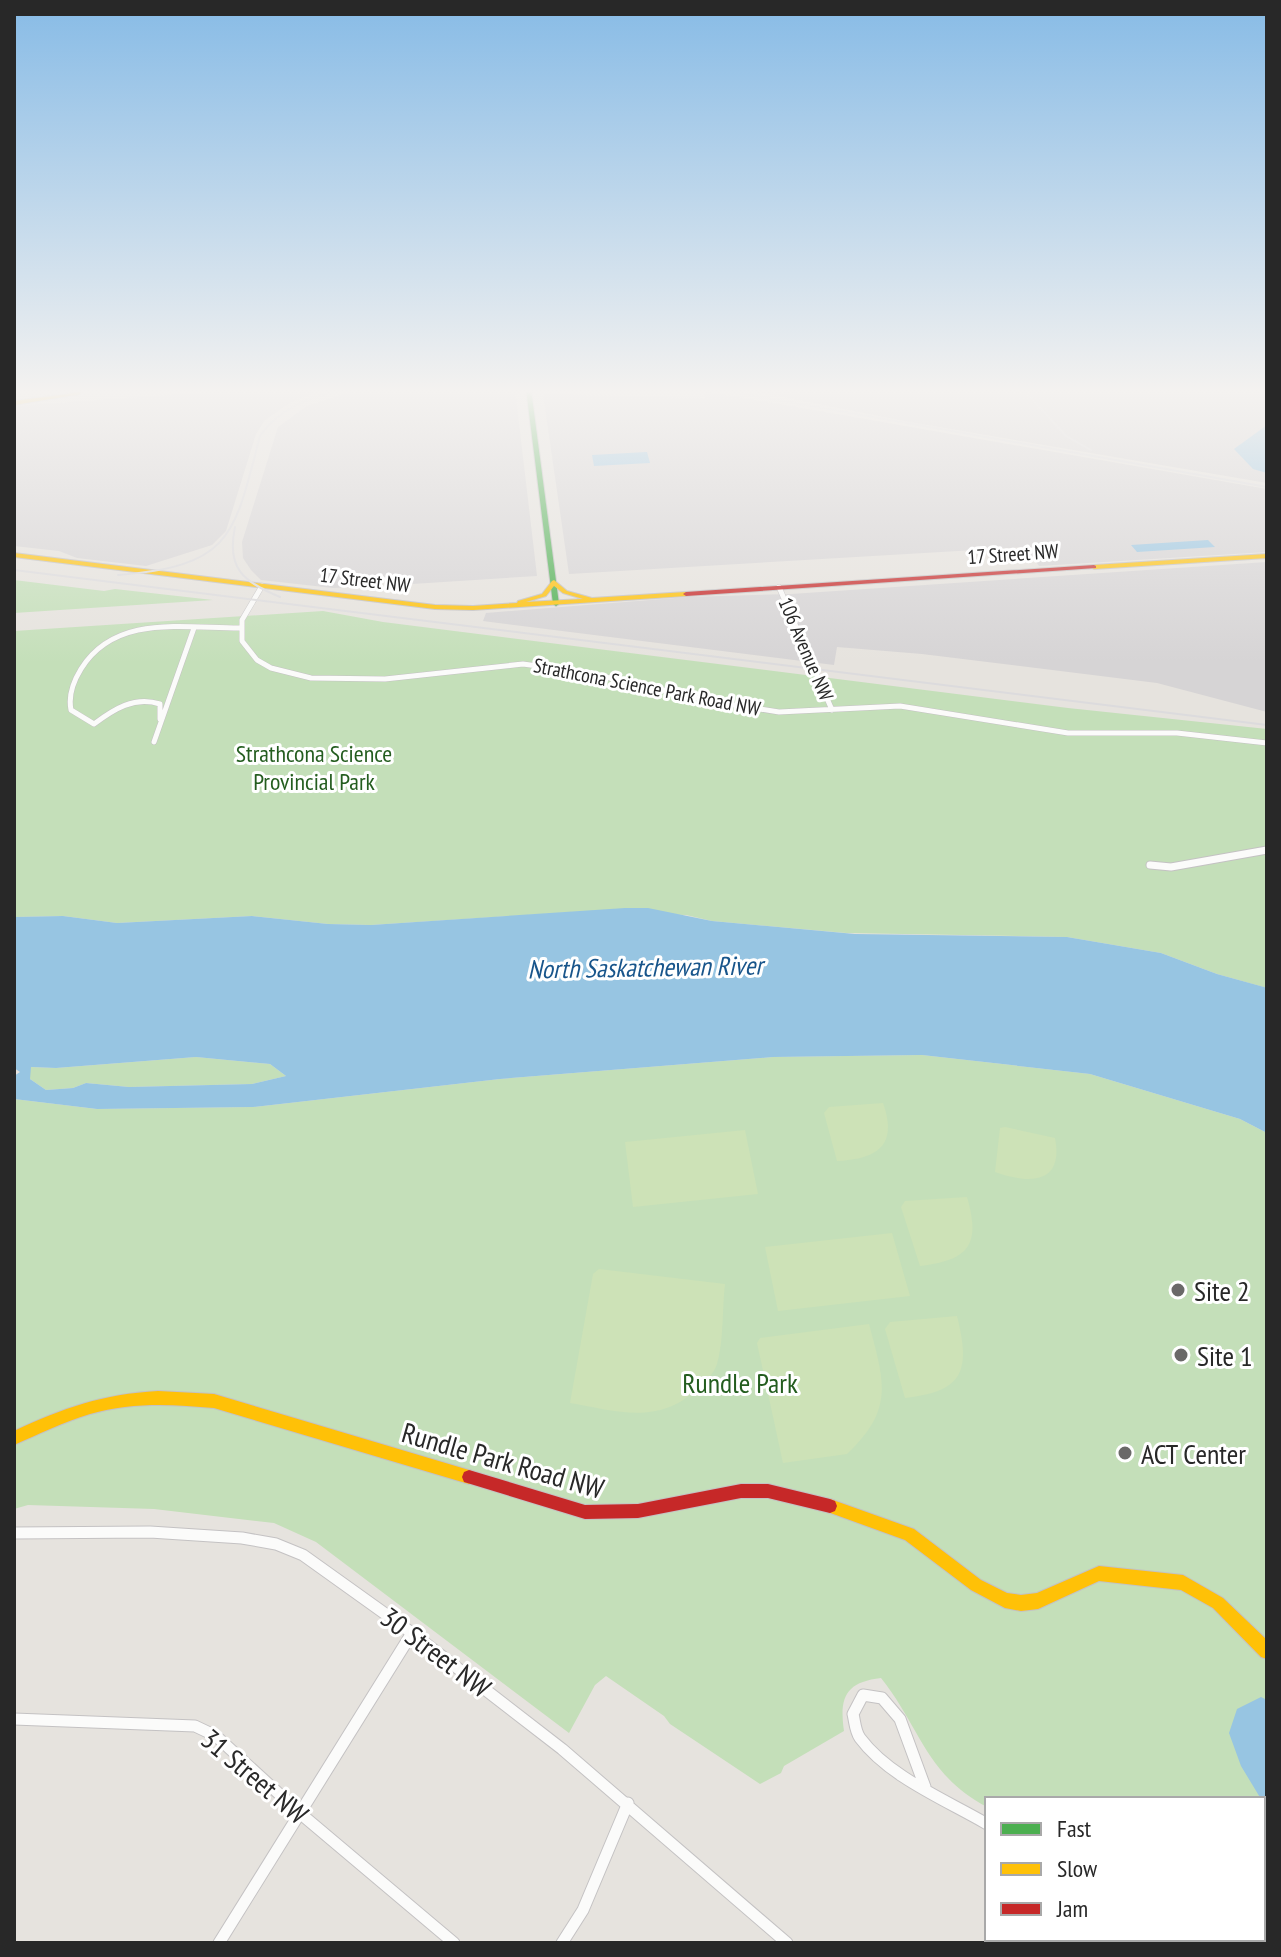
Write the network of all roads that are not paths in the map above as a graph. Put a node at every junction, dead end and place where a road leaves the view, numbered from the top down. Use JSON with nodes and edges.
{"nodes":[{"id":1,"x":540,"y":480,"type":"edge"},
{"id":2,"x":14,"y":555,"type":"edge"},
{"id":3,"x":1267,"y":556,"type":"edge"},
{"id":4,"x":554,"y":582,"type":"junction"},
{"id":5,"x":262,"y":586,"type":"junction"},
{"id":6,"x":779,"y":587,"type":"junction"},
{"id":7,"x":714,"y":591,"type":"junction"},
{"id":8,"x":589,"y":598,"type":"junction"},
{"id":9,"x":373,"y":599,"type":"junction"},
{"id":10,"x":520,"y":602,"type":"junction"},
{"id":11,"x":556,"y":602,"type":"junction"},
{"id":12,"x":194,"y":628,"type":"junction"},
{"id":13,"x":239,"y":628,"type":"junction"},
{"id":14,"x":832,"y":710,"type":"junction"},
{"id":15,"x":160,"y":719,"type":"junction"},
{"id":16,"x":154,"y":742,"type":"dead end"},
{"id":17,"x":1267,"y":743,"type":"edge"},
{"id":18,"x":1267,"y":850,"type":"edge"},
{"id":19,"x":1150,"y":865,"type":"dead end"},
{"id":20,"x":14,"y":1438,"type":"edge"},
{"id":21,"x":14,"y":1533,"type":"edge"},
{"id":22,"x":412,"y":1633,"type":"junction"},
{"id":23,"x":1267,"y":1651,"type":"edge"},
{"id":24,"x":14,"y":1719,"type":"edge"},
{"id":25,"x":925,"y":1787,"type":"junction"},
{"id":26,"x":628,"y":1803,"type":"junction"},
{"id":27,"x":301,"y":1814,"type":"junction"},
{"id":28,"x":985,"y":1823,"type":"edge"},
{"id":29,"x":219,"y":1943,"type":"edge"},
{"id":30,"x":454,"y":1943,"type":"edge"},
{"id":31,"x":562,"y":1943,"type":"edge"},
{"id":32,"x":787,"y":1943,"type":"edge"}],
"edges":[{"from":1,"to":4,"type":"main road"},
{"from":2,"to":5,"type":"main road","name":"17 Street NW"},
{"from":3,"to":6,"type":"main road","name":"17 Street NW"},
{"from":4,"to":8,"type":"main road"},
{"from":4,"to":10,"type":"main road"},
{"from":4,"to":11,"type":"main road"},
{"from":5,"to":9,"type":"main road","name":"17 Street NW"},
{"from":5,"to":13,"type":"street"},
{"from":6,"to":7,"type":"main road","name":"17 Street NW"},
{"from":6,"to":14,"type":"street","name":"106 Avenue NW"},
{"from":7,"to":8,"type":"main road","name":"17 Street NW"},
{"from":7,"to":11,"type":"main road","name":"17 Street NW"},
{"from":8,"to":11,"type":"main road","name":"17 Street NW"},
{"from":9,"to":10,"type":"main road","name":"17 Street NW"},
{"from":9,"to":11,"type":"main road","name":"17 Street NW"},
{"from":10,"to":11,"type":"main road","name":"17 Street NW"},
{"from":12,"to":13,"type":"street"},
{"from":12,"to":15,"type":"street"},
{"from":12,"to":15,"type":"street"},
{"from":13,"to":14,"type":"street","name":"Strathcona Science Park Road NW"},
{"from":14,"to":17,"type":"street","name":"Strathcona Science Park Road NW"},
{"from":15,"to":16,"type":"street"},
{"from":18,"to":19,"type":"street"},
{"from":20,"to":23,"type":"main road","name":"Rundle Park Road NW"},
{"from":21,"to":22,"type":"street","name":"30 Street NW"},
{"from":22,"to":26,"type":"street","name":"30 Street NW"},
{"from":22,"to":27,"type":"street"},
{"from":24,"to":27,"type":"street","name":"31 Street NW"},
{"from":25,"to":25,"type":"street"},
{"from":25,"to":28,"type":"street"},
{"from":26,"to":31,"type":"street"},
{"from":26,"to":32,"type":"street","name":"30 Street NW"},
{"from":27,"to":29,"type":"street"},
{"from":27,"to":30,"type":"street","name":"31 Street NW"}]}
